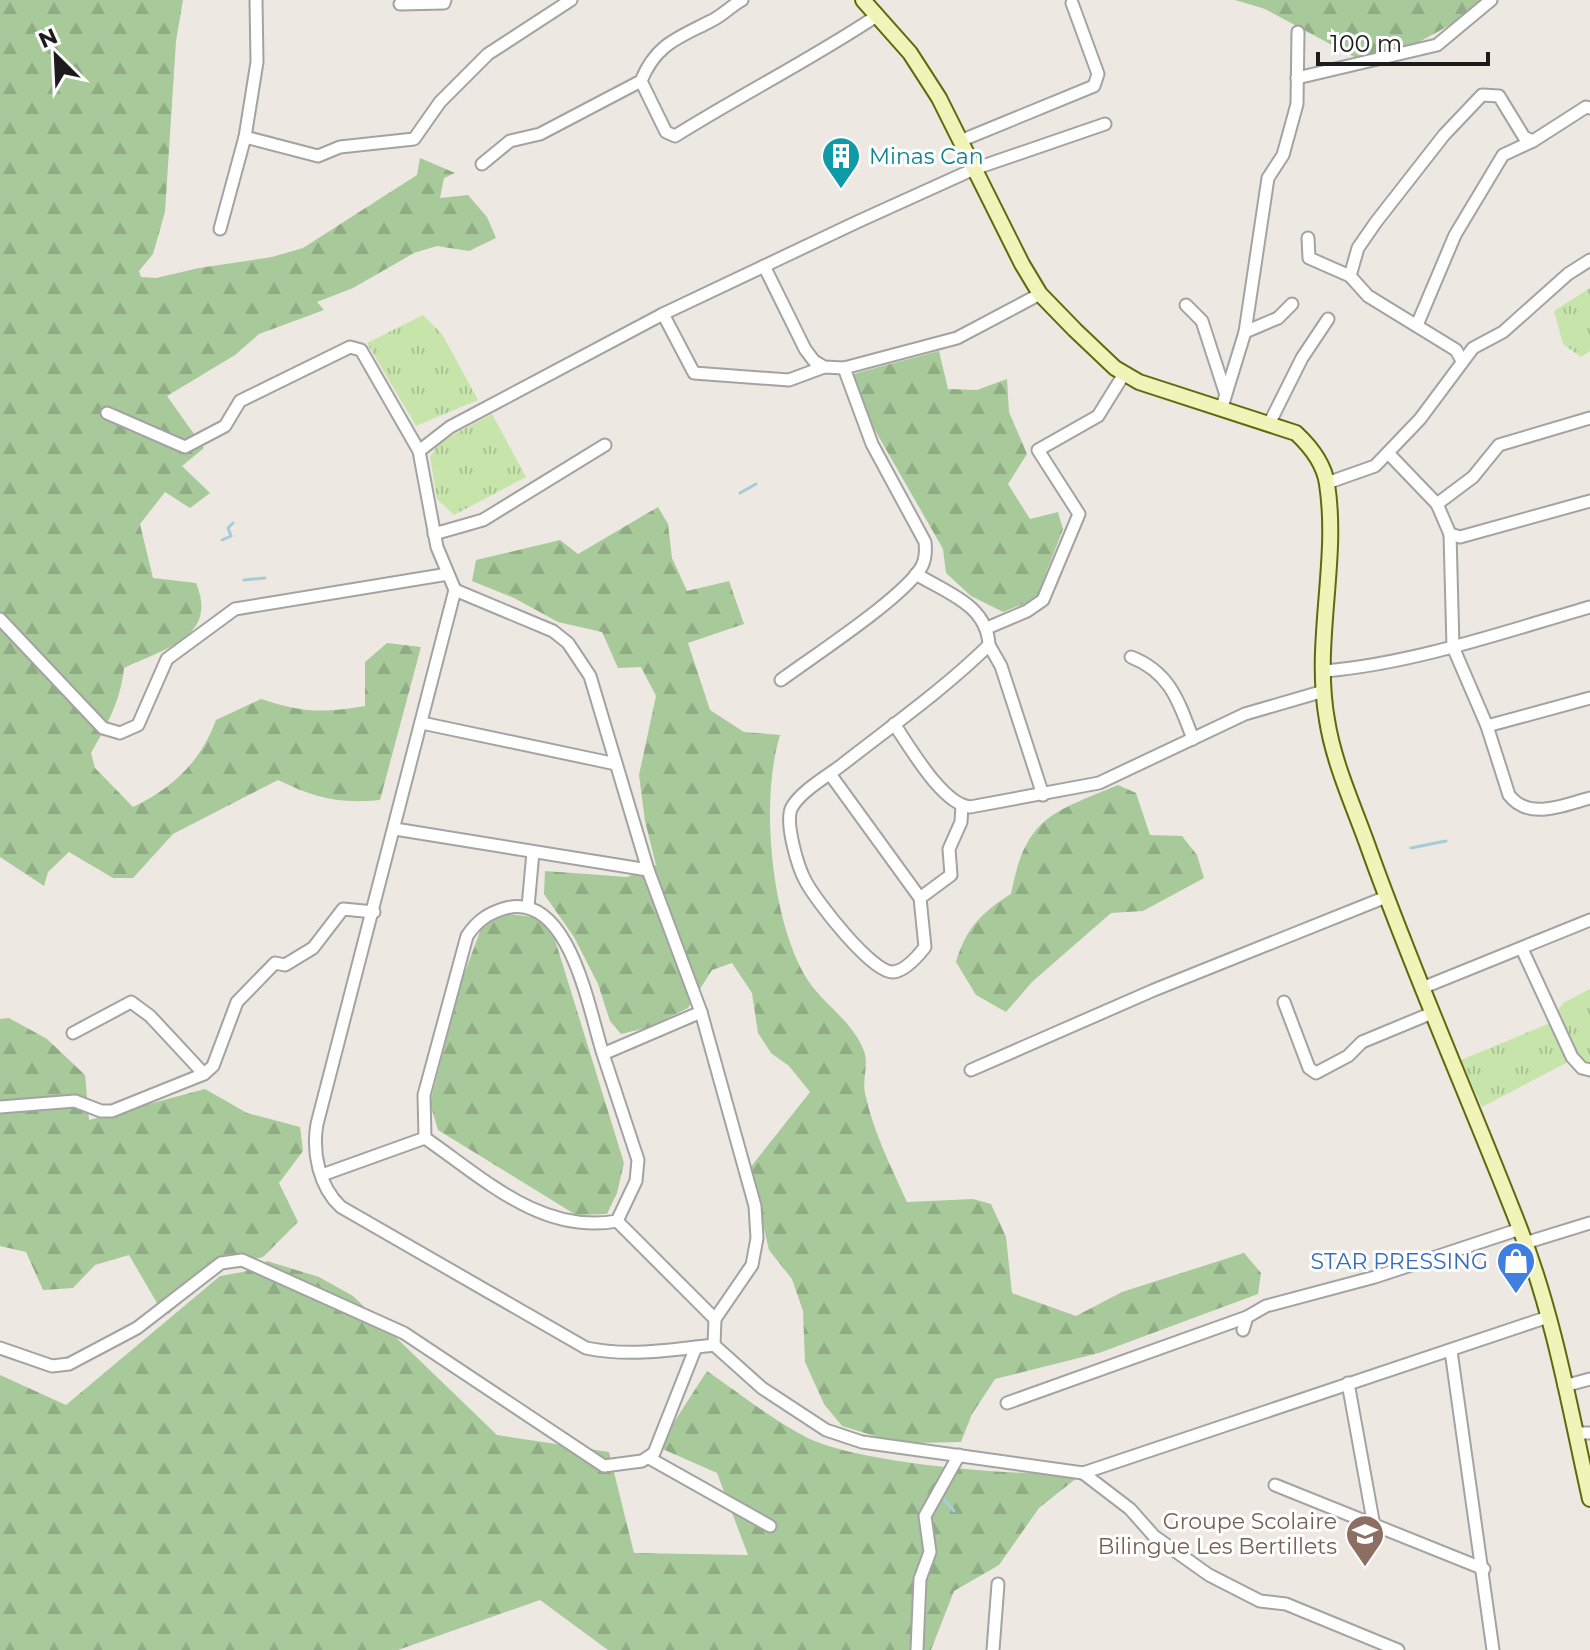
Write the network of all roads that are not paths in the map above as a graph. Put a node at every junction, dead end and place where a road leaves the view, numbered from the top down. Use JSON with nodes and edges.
{"nodes":[{"id":1,"x":256,"y":0,"type":"edge"},
{"id":2,"x":445,"y":0,"type":"edge"},
{"id":3,"x":571,"y":0,"type":"edge"},
{"id":4,"x":742,"y":0,"type":"edge"},
{"id":5,"x":863,"y":0,"type":"edge"},
{"id":6,"x":1491,"y":0,"type":"edge"},
{"id":7,"x":1072,"y":3,"type":"dead end"},
{"id":8,"x":400,"y":4,"type":"dead end"},
{"id":9,"x":878,"y":15,"type":"junction"},
{"id":10,"x":1298,"y":32,"type":"dead end"},
{"id":11,"x":1297,"y":78,"type":"junction"},
{"id":12,"x":641,"y":81,"type":"junction"},
{"id":13,"x":1590,"y":108,"type":"edge"},
{"id":14,"x":1105,"y":124,"type":"dead end"},
{"id":15,"x":245,"y":137,"type":"junction"},
{"id":16,"x":960,"y":141,"type":"junction"},
{"id":17,"x":1533,"y":141,"type":"junction"},
{"id":18,"x":482,"y":164,"type":"dead end"},
{"id":19,"x":974,"y":169,"type":"junction"},
{"id":20,"x":220,"y":229,"type":"dead end"},
{"id":21,"x":1308,"y":238,"type":"dead end"},
{"id":22,"x":1590,"y":260,"type":"edge"},
{"id":23,"x":764,"y":266,"type":"junction"},
{"id":24,"x":1350,"y":276,"type":"junction"},
{"id":25,"x":1040,"y":294,"type":"junction"},
{"id":26,"x":1292,"y":304,"type":"dead end"},
{"id":27,"x":1186,"y":305,"type":"dead end"},
{"id":28,"x":663,"y":314,"type":"junction"},
{"id":29,"x":1328,"y":319,"type":"dead end"},
{"id":30,"x":1417,"y":325,"type":"junction"},
{"id":31,"x":1245,"y":332,"type":"junction"},
{"id":32,"x":1462,"y":361,"type":"junction"},
{"id":33,"x":824,"y":367,"type":"junction"},
{"id":34,"x":844,"y":368,"type":"junction"},
{"id":35,"x":1124,"y":374,"type":"junction"},
{"id":36,"x":1223,"y":399,"type":"junction"},
{"id":37,"x":107,"y":413,"type":"dead end"},
{"id":38,"x":1590,"y":418,"type":"edge"},
{"id":39,"x":1269,"y":424,"type":"junction"},
{"id":40,"x":605,"y":445,"type":"dead end"},
{"id":41,"x":419,"y":451,"type":"junction"},
{"id":42,"x":1389,"y":454,"type":"junction"},
{"id":43,"x":1327,"y":483,"type":"junction"},
{"id":44,"x":1590,"y":501,"type":"edge"},
{"id":45,"x":1437,"y":504,"type":"junction"},
{"id":46,"x":434,"y":534,"type":"junction"},
{"id":47,"x":1450,"y":534,"type":"junction"},
{"id":48,"x":448,"y":574,"type":"junction"},
{"id":49,"x":916,"y":574,"type":"junction"},
{"id":50,"x":455,"y":590,"type":"junction"},
{"id":51,"x":1590,"y":607,"type":"edge"},
{"id":52,"x":0,"y":619,"type":"edge"},
{"id":53,"x":987,"y":628,"type":"junction"},
{"id":54,"x":989,"y":645,"type":"junction"},
{"id":55,"x":1453,"y":647,"type":"junction"},
{"id":56,"x":1131,"y":657,"type":"dead end"},
{"id":57,"x":1325,"y":671,"type":"junction"},
{"id":58,"x":781,"y":680,"type":"dead end"},
{"id":59,"x":1324,"y":691,"type":"junction"},
{"id":60,"x":1590,"y":698,"type":"edge"},
{"id":61,"x":422,"y":723,"type":"junction"},
{"id":62,"x":894,"y":724,"type":"junction"},
{"id":63,"x":1487,"y":726,"type":"junction"},
{"id":64,"x":1193,"y":739,"type":"junction"},
{"id":65,"x":616,"y":764,"type":"junction"},
{"id":66,"x":830,"y":774,"type":"junction"},
{"id":67,"x":1043,"y":795,"type":"junction"},
{"id":68,"x":1590,"y":798,"type":"edge"},
{"id":69,"x":962,"y":806,"type":"junction"},
{"id":70,"x":395,"y":829,"type":"junction"},
{"id":71,"x":533,"y":852,"type":"junction"},
{"id":72,"x":648,"y":870,"type":"junction"},
{"id":73,"x":1386,"y":897,"type":"junction"},
{"id":74,"x":920,"y":898,"type":"junction"},
{"id":75,"x":528,"y":907,"type":"junction"},
{"id":76,"x":374,"y":912,"type":"junction"},
{"id":77,"x":1590,"y":920,"type":"edge"},
{"id":78,"x":1522,"y":949,"type":"junction"},
{"id":79,"x":1422,"y":988,"type":"junction"},
{"id":80,"x":1284,"y":1002,"type":"dead end"},
{"id":81,"x":701,"y":1012,"type":"junction"},
{"id":82,"x":1432,"y":1013,"type":"junction"},
{"id":83,"x":73,"y":1033,"type":"dead end"},
{"id":84,"x":603,"y":1054,"type":"junction"},
{"id":85,"x":971,"y":1070,"type":"dead end"},
{"id":86,"x":1590,"y":1070,"type":"edge"},
{"id":87,"x":204,"y":1074,"type":"junction"},
{"id":88,"x":0,"y":1107,"type":"edge"},
{"id":89,"x":425,"y":1138,"type":"junction"},
{"id":90,"x":322,"y":1175,"type":"junction"},
{"id":91,"x":617,"y":1221,"type":"junction"},
{"id":92,"x":1590,"y":1223,"type":"edge"},
{"id":93,"x":1522,"y":1236,"type":"junction"},
{"id":94,"x":1247,"y":1317,"type":"junction"},
{"id":95,"x":1548,"y":1317,"type":"junction"},
{"id":96,"x":715,"y":1319,"type":"junction"},
{"id":97,"x":1243,"y":1330,"type":"dead end"},
{"id":98,"x":714,"y":1345,"type":"junction"},
{"id":99,"x":696,"y":1347,"type":"junction"},
{"id":100,"x":0,"y":1348,"type":"edge"},
{"id":101,"x":1451,"y":1351,"type":"junction"},
{"id":102,"x":1590,"y":1379,"type":"edge"},
{"id":103,"x":1348,"y":1383,"type":"junction"},
{"id":104,"x":1564,"y":1386,"type":"junction"},
{"id":105,"x":1007,"y":1403,"type":"dead end"},
{"id":106,"x":1583,"y":1433,"type":"edge"},
{"id":107,"x":959,"y":1455,"type":"junction"},
{"id":108,"x":649,"y":1458,"type":"junction"},
{"id":109,"x":1083,"y":1473,"type":"junction"},
{"id":110,"x":1275,"y":1485,"type":"dead end"},
{"id":111,"x":1590,"y":1499,"type":"edge"},
{"id":112,"x":770,"y":1526,"type":"dead end"},
{"id":113,"x":1374,"y":1526,"type":"junction"},
{"id":114,"x":1484,"y":1569,"type":"junction"},
{"id":115,"x":998,"y":1584,"type":"dead end"},
{"id":116,"x":917,"y":1650,"type":"edge"},
{"id":117,"x":993,"y":1650,"type":"edge"},
{"id":118,"x":1398,"y":1650,"type":"edge"},
{"id":119,"x":1493,"y":1650,"type":"edge"}],
"edges":[{"from":1,"to":15,"type":"street"},
{"from":2,"to":8,"type":"street"},
{"from":3,"to":15,"type":"street"},
{"from":4,"to":12,"type":"street"},
{"from":5,"to":9,"type":"main road"},
{"from":6,"to":11,"type":"street"},
{"from":7,"to":16,"type":"street"},
{"from":9,"to":12,"type":"street"},
{"from":9,"to":16,"type":"main road"},
{"from":10,"to":11,"type":"street"},
{"from":11,"to":31,"type":"street"},
{"from":12,"to":18,"type":"street"},
{"from":13,"to":17,"type":"street"},
{"from":14,"to":19,"type":"street"},
{"from":15,"to":20,"type":"street"},
{"from":16,"to":19,"type":"main road"},
{"from":17,"to":24,"type":"street"},
{"from":17,"to":30,"type":"street"},
{"from":19,"to":23,"type":"street"},
{"from":19,"to":25,"type":"main road"},
{"from":21,"to":24,"type":"street"},
{"from":22,"to":32,"type":"street"},
{"from":23,"to":28,"type":"street"},
{"from":23,"to":33,"type":"street"},
{"from":24,"to":30,"type":"street"},
{"from":25,"to":34,"type":"street"},
{"from":25,"to":35,"type":"main road"},
{"from":26,"to":31,"type":"street"},
{"from":27,"to":36,"type":"street"},
{"from":28,"to":33,"type":"street"},
{"from":28,"to":41,"type":"street"},
{"from":29,"to":39,"type":"street"},
{"from":30,"to":32,"type":"street"},
{"from":31,"to":36,"type":"street"},
{"from":32,"to":42,"type":"street"},
{"from":33,"to":34,"type":"street"},
{"from":34,"to":49,"type":"street"},
{"from":35,"to":36,"type":"main road"},
{"from":35,"to":53,"type":"street"},
{"from":36,"to":39,"type":"main road"},
{"from":37,"to":41,"type":"street"},
{"from":38,"to":45,"type":"street"},
{"from":39,"to":43,"type":"main road"},
{"from":40,"to":46,"type":"street"},
{"from":41,"to":46,"type":"street"},
{"from":42,"to":43,"type":"street"},
{"from":42,"to":45,"type":"street"},
{"from":43,"to":57,"type":"main road"},
{"from":44,"to":47,"type":"street"},
{"from":45,"to":47,"type":"street"},
{"from":46,"to":48,"type":"street"},
{"from":47,"to":55,"type":"street"},
{"from":48,"to":50,"type":"street"},
{"from":48,"to":52,"type":"street"},
{"from":49,"to":53,"type":"street"},
{"from":49,"to":58,"type":"street"},
{"from":50,"to":61,"type":"street"},
{"from":50,"to":65,"type":"street"},
{"from":51,"to":55,"type":"street"},
{"from":53,"to":54,"type":"street"},
{"from":54,"to":62,"type":"street"},
{"from":54,"to":67,"type":"street"},
{"from":55,"to":57,"type":"street"},
{"from":55,"to":63,"type":"street"},
{"from":56,"to":64,"type":"street"},
{"from":57,"to":59,"type":"main road"},
{"from":59,"to":64,"type":"street"},
{"from":59,"to":73,"type":"main road"},
{"from":60,"to":63,"type":"street"},
{"from":61,"to":65,"type":"street"},
{"from":61,"to":70,"type":"street"},
{"from":62,"to":66,"type":"street"},
{"from":62,"to":69,"type":"street"},
{"from":63,"to":68,"type":"street"},
{"from":64,"to":67,"type":"street"},
{"from":65,"to":72,"type":"street"},
{"from":66,"to":74,"type":"street"},
{"from":66,"to":74,"type":"street"},
{"from":67,"to":69,"type":"street"},
{"from":69,"to":74,"type":"street"},
{"from":70,"to":71,"type":"street"},
{"from":70,"to":76,"type":"street"},
{"from":71,"to":72,"type":"street"},
{"from":71,"to":75,"type":"street"},
{"from":72,"to":81,"type":"street"},
{"from":73,"to":79,"type":"main road"},
{"from":73,"to":85,"type":"street"},
{"from":75,"to":84,"type":"street"},
{"from":75,"to":89,"type":"street"},
{"from":76,"to":87,"type":"street"},
{"from":76,"to":90,"type":"street"},
{"from":77,"to":78,"type":"street"},
{"from":78,"to":79,"type":"street"},
{"from":78,"to":86,"type":"street"},
{"from":79,"to":82,"type":"main road"},
{"from":80,"to":82,"type":"street"},
{"from":81,"to":84,"type":"street"},
{"from":81,"to":96,"type":"street"},
{"from":82,"to":93,"type":"main road"},
{"from":83,"to":87,"type":"street"},
{"from":84,"to":91,"type":"street"},
{"from":87,"to":88,"type":"street"},
{"from":89,"to":90,"type":"street"},
{"from":89,"to":91,"type":"street"},
{"from":90,"to":99,"type":"street"},
{"from":91,"to":96,"type":"street"},
{"from":92,"to":93,"type":"street"},
{"from":93,"to":94,"type":"street"},
{"from":93,"to":95,"type":"main road"},
{"from":94,"to":97,"type":"street"},
{"from":94,"to":105,"type":"street"},
{"from":95,"to":101,"type":"street"},
{"from":95,"to":104,"type":"main road"},
{"from":96,"to":98,"type":"street"},
{"from":98,"to":99,"type":"street"},
{"from":98,"to":107,"type":"street"},
{"from":99,"to":108,"type":"street"},
{"from":100,"to":108,"type":"street"},
{"from":101,"to":103,"type":"street"},
{"from":101,"to":114,"type":"street"},
{"from":102,"to":104,"type":"street"},
{"from":103,"to":109,"type":"street"},
{"from":103,"to":113,"type":"street"},
{"from":104,"to":106,"type":"main road"},
{"from":106,"to":111,"type":"main road"},
{"from":107,"to":109,"type":"street"},
{"from":107,"to":116,"type":"street"},
{"from":108,"to":112,"type":"street"},
{"from":109,"to":118,"type":"street"},
{"from":110,"to":113,"type":"street"},
{"from":113,"to":114,"type":"street"},
{"from":114,"to":119,"type":"street"},
{"from":115,"to":117,"type":"street"}]}
